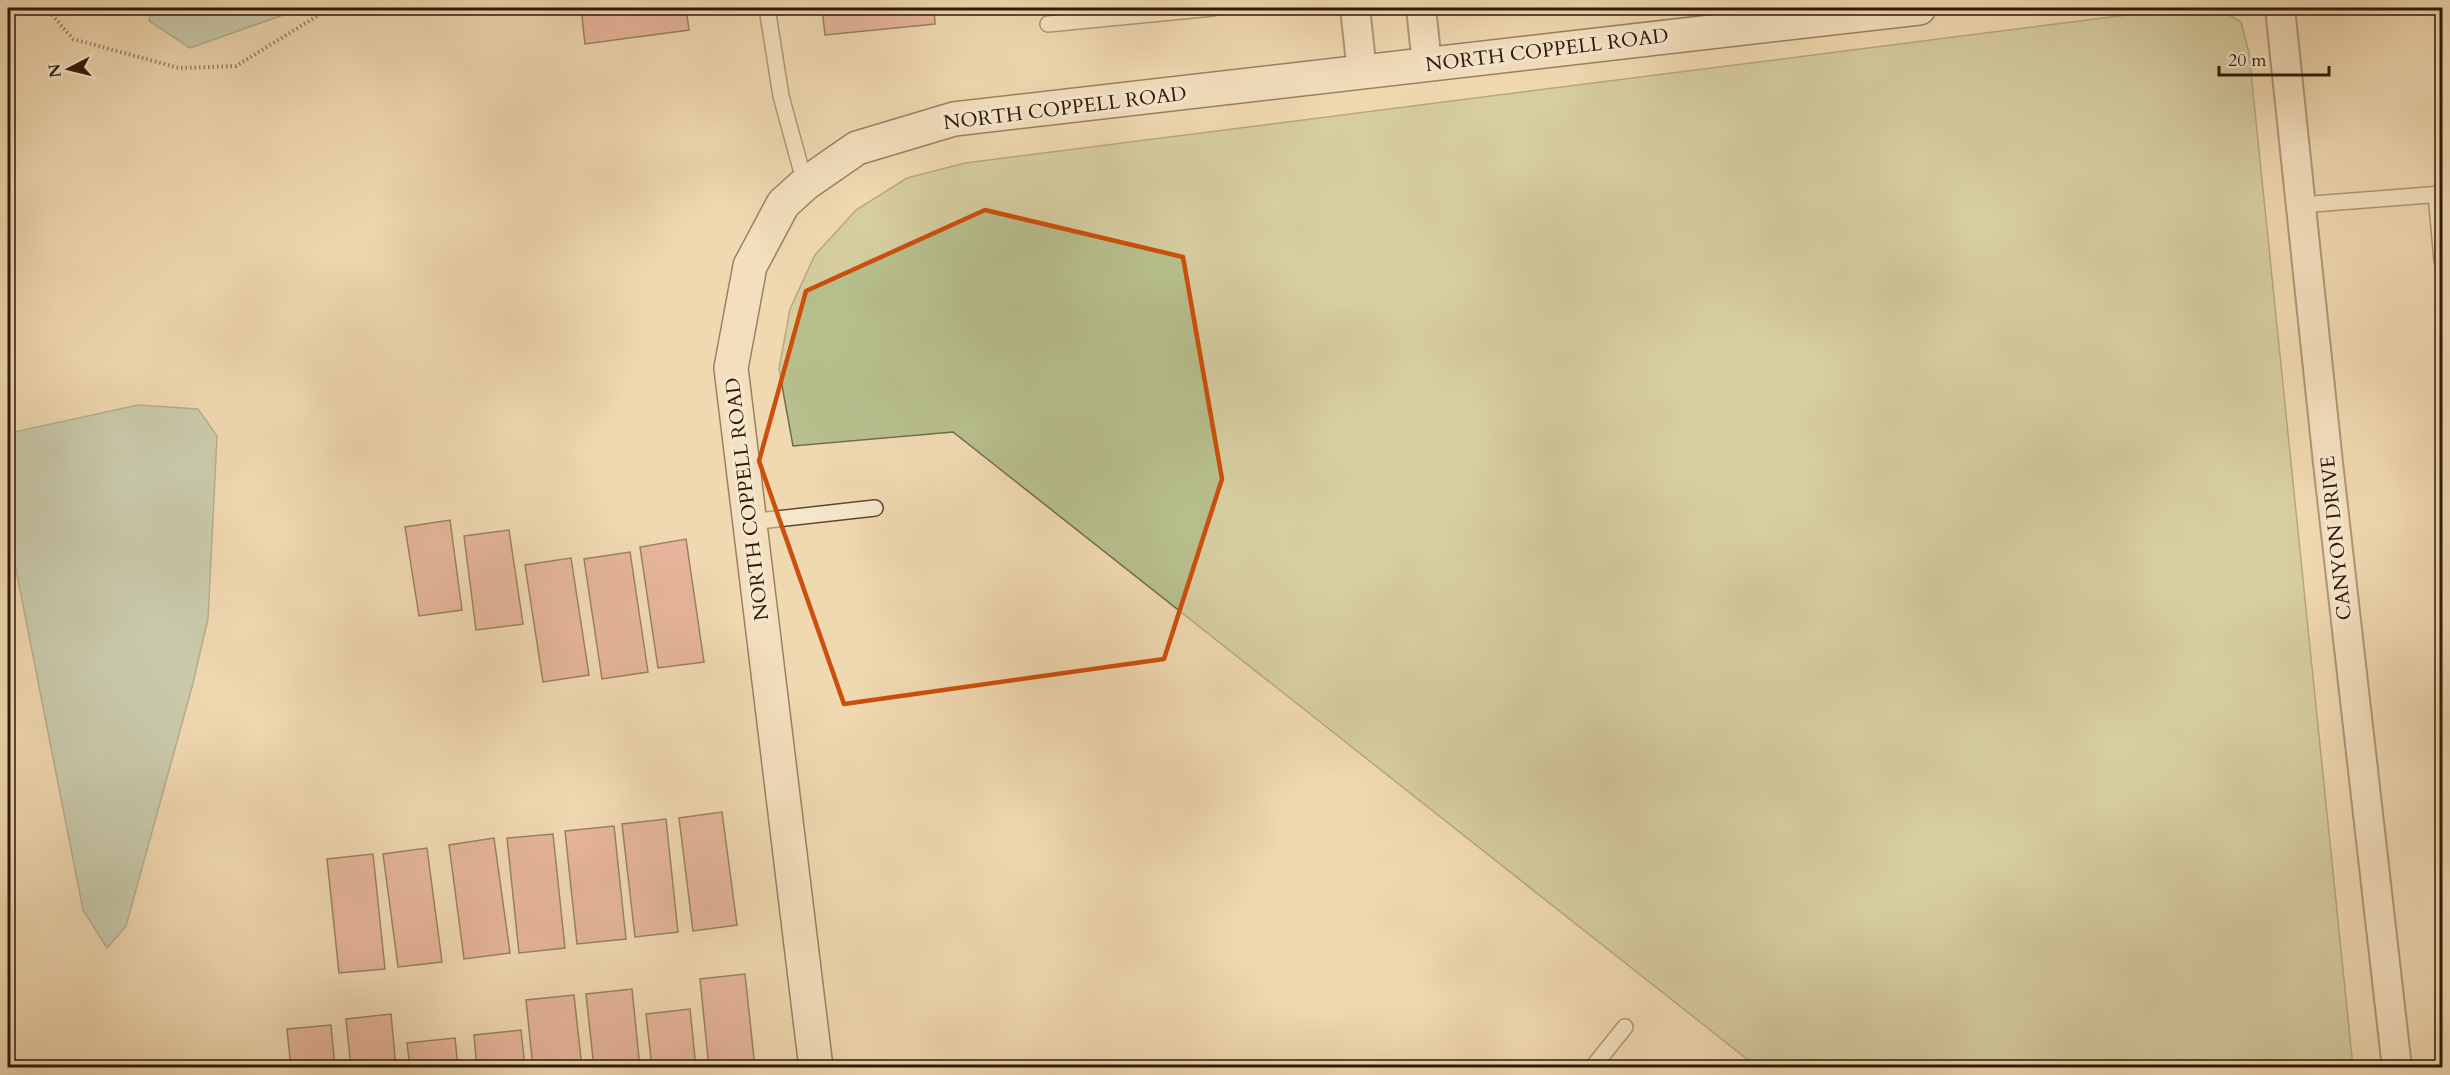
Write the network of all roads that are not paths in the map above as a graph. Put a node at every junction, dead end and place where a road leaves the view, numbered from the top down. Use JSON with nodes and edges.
{"nodes":[{"id":1,"x":766,"y":8,"type":"edge"},
{"id":2,"x":1213,"y":8,"type":"edge"},
{"id":3,"x":1355,"y":8,"type":"edge"},
{"id":4,"x":1421,"y":8,"type":"edge"},
{"id":5,"x":1919,"y":8,"type":"edge"},
{"id":6,"x":2280,"y":8,"type":"edge"},
{"id":7,"x":1138,"y":11,"type":"edge"},
{"id":8,"x":1048,"y":24,"type":"dead end"},
{"id":9,"x":1427,"y":64,"type":"junction"},
{"id":10,"x":1362,"y":72,"type":"junction"},
{"id":11,"x":805,"y":184,"type":"junction"},
{"id":12,"x":2439,"y":194,"type":"edge"},
{"id":13,"x":2300,"y":205,"type":"junction"},
{"id":14,"x":2442,"y":260,"type":"edge"},
{"id":15,"x":874,"y":508,"type":"dead end"},
{"id":16,"x":750,"y":522,"type":"junction"},
{"id":17,"x":1625,"y":1027,"type":"dead end"},
{"id":18,"x":816,"y":1068,"type":"edge"},
{"id":19,"x":1592,"y":1068,"type":"edge"},
{"id":20,"x":2397,"y":1068,"type":"edge"}],
"edges":[{"from":1,"to":11,"type":"lane"},
{"from":2,"to":7,"type":"lane"},
{"from":3,"to":10,"type":"street"},
{"from":4,"to":9,"type":"street"},
{"from":5,"to":9,"type":"street","name":"NORTH COPPELL ROAD"},
{"from":6,"to":13,"type":"street","name":"CANYON DRIVE"},
{"from":7,"to":8,"type":"lane"},
{"from":9,"to":10,"type":"street","name":"NORTH COPPELL ROAD"},
{"from":10,"to":11,"type":"street","name":"NORTH COPPELL ROAD"},
{"from":11,"to":16,"type":"street","name":"NORTH COPPELL ROAD"},
{"from":12,"to":13,"type":"lane"},
{"from":12,"to":14,"type":"lane"},
{"from":13,"to":20,"type":"street","name":"CANYON DRIVE"},
{"from":15,"to":16,"type":"lane"},
{"from":16,"to":18,"type":"street","name":"NORTH COPPELL ROAD"},
{"from":17,"to":19,"type":"lane"}]}
